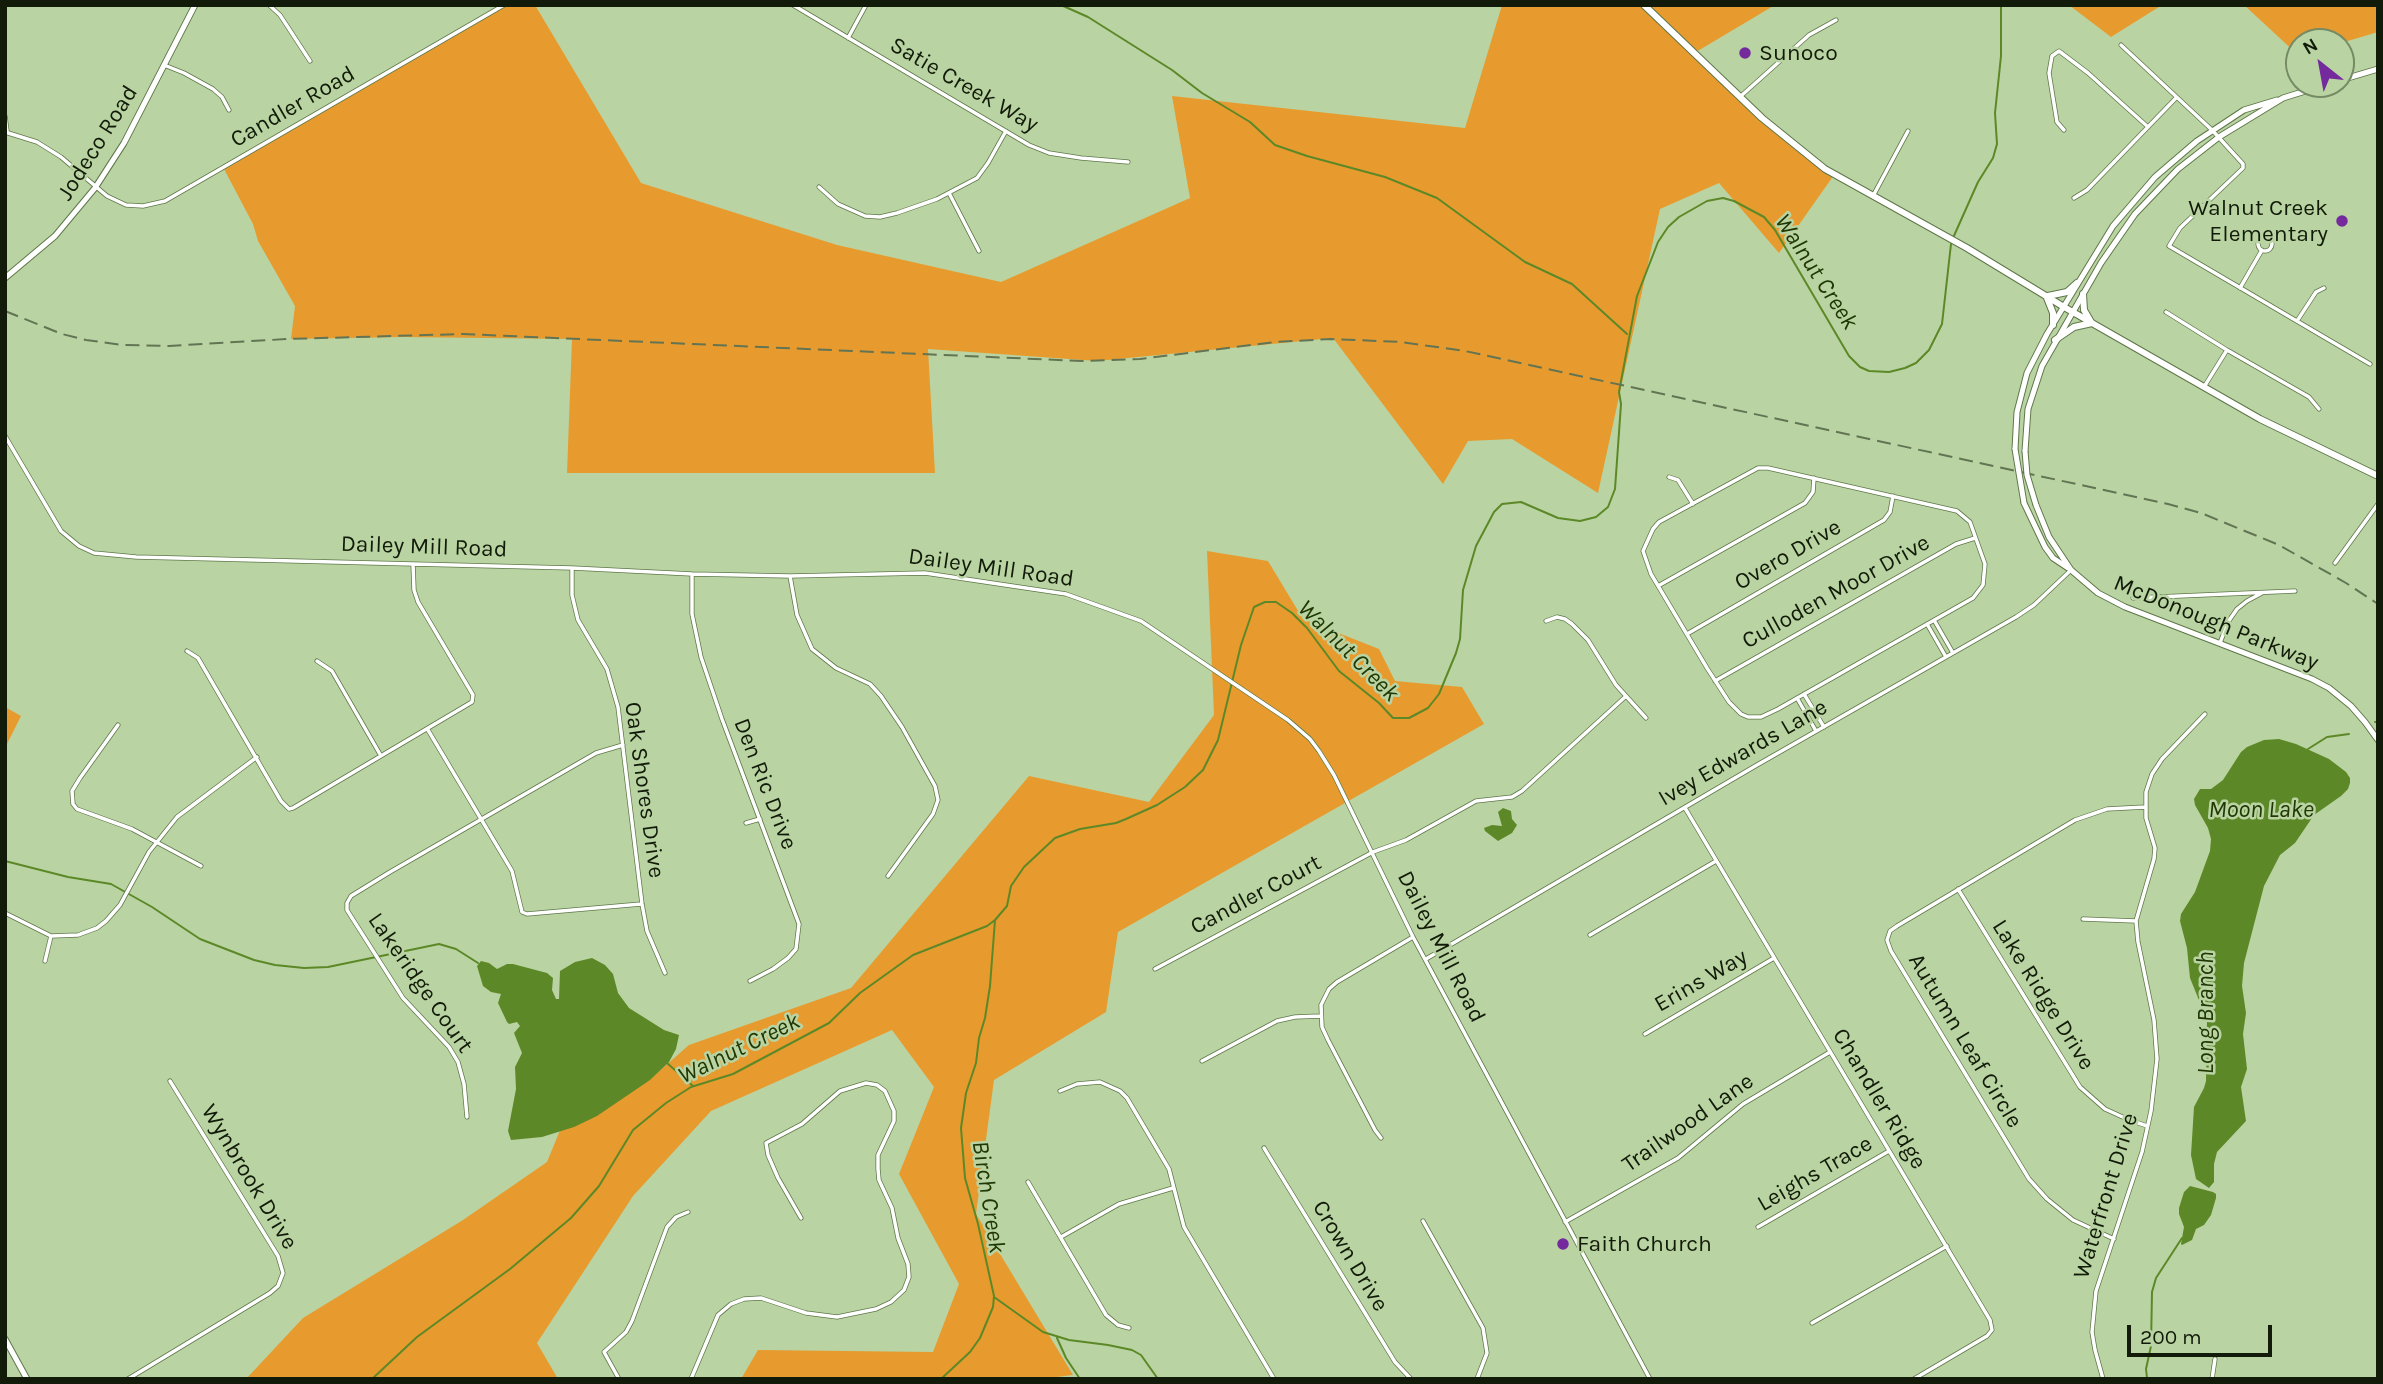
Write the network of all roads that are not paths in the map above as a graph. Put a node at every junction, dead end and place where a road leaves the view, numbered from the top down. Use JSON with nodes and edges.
{"nodes":[{"id":1,"x":195,"y":5,"type":"edge"},
{"id":2,"x":269,"y":5,"type":"edge"},
{"id":3,"x":504,"y":5,"type":"edge"},
{"id":4,"x":793,"y":5,"type":"edge"},
{"id":5,"x":866,"y":5,"type":"edge"},
{"id":6,"x":1644,"y":5,"type":"edge"},
{"id":7,"x":1836,"y":20,"type":"dead end"},
{"id":8,"x":848,"y":38,"type":"junction"},
{"id":9,"x":2121,"y":45,"type":"dead end"},
{"id":10,"x":310,"y":61,"type":"dead end"},
{"id":11,"x":164,"y":65,"type":"junction"},
{"id":12,"x":2378,"y":69,"type":"edge"},
{"id":13,"x":2355,"y":76,"type":"edge"},
{"id":14,"x":1741,"y":96,"type":"junction"},
{"id":15,"x":2176,"y":98,"type":"junction"},
{"id":16,"x":2283,"y":98,"type":"joint"},
{"id":17,"x":229,"y":110,"type":"dead end"},
{"id":18,"x":5,"y":116,"type":"edge"},
{"id":19,"x":2148,"y":127,"type":"junction"},
{"id":20,"x":2064,"y":130,"type":"dead end"},
{"id":21,"x":2212,"y":130,"type":"junction"},
{"id":22,"x":6,"y":131,"type":"edge"},
{"id":23,"x":1006,"y":131,"type":"junction"},
{"id":24,"x":1908,"y":131,"type":"dead end"},
{"id":25,"x":2219,"y":137,"type":"junction"},
{"id":26,"x":1128,"y":162,"type":"dead end"},
{"id":27,"x":819,"y":187,"type":"dead end"},
{"id":28,"x":95,"y":188,"type":"junction"},
{"id":29,"x":949,"y":193,"type":"junction"},
{"id":30,"x":1873,"y":195,"type":"junction"},
{"id":31,"x":2074,"y":198,"type":"dead end"},
{"id":32,"x":979,"y":250,"type":"dead end"},
{"id":33,"x":2262,"y":250,"type":"dead end"},
{"id":34,"x":5,"y":278,"type":"edge"},
{"id":35,"x":2077,"y":283,"type":"junction"},
{"id":36,"x":2240,"y":288,"type":"junction"},
{"id":37,"x":2324,"y":288,"type":"dead end"},
{"id":38,"x":2083,"y":294,"type":"junction"},
{"id":39,"x":2046,"y":297,"type":"junction"},
{"id":40,"x":2064,"y":307,"type":"junction"},
{"id":41,"x":2072,"y":312,"type":"junction"},
{"id":42,"x":2166,"y":312,"type":"dead end"},
{"id":43,"x":2297,"y":321,"type":"junction"},
{"id":44,"x":2092,"y":323,"type":"junction"},
{"id":45,"x":2053,"y":325,"type":"junction"},
{"id":46,"x":2056,"y":340,"type":"junction"},
{"id":47,"x":2227,"y":350,"type":"junction"},
{"id":48,"x":2370,"y":364,"type":"dead end"},
{"id":49,"x":2204,"y":387,"type":"junction"},
{"id":50,"x":2319,"y":409,"type":"dead end"},
{"id":51,"x":6,"y":439,"type":"edge"},
{"id":52,"x":2378,"y":476,"type":"edge"},
{"id":53,"x":1669,"y":477,"type":"dead end"},
{"id":54,"x":1814,"y":478,"type":"junction"},
{"id":55,"x":1893,"y":496,"type":"junction"},
{"id":56,"x":1693,"y":504,"type":"junction"},
{"id":57,"x":2378,"y":504,"type":"edge"},
{"id":58,"x":1975,"y":538,"type":"junction"},
{"id":59,"x":412,"y":564,"type":"junction"},
{"id":60,"x":2336,"y":564,"type":"dead end"},
{"id":61,"x":572,"y":568,"type":"junction"},
{"id":62,"x":2071,"y":570,"type":"junction"},
{"id":63,"x":692,"y":574,"type":"junction"},
{"id":64,"x":790,"y":576,"type":"junction"},
{"id":65,"x":1658,"y":586,"type":"junction"},
{"id":66,"x":2295,"y":591,"type":"dead end"},
{"id":67,"x":2263,"y":593,"type":"junction"},
{"id":68,"x":2133,"y":598,"type":"dead end"},
{"id":69,"x":1934,"y":620,"type":"junction"},
{"id":70,"x":1546,"y":621,"type":"dead end"},
{"id":71,"x":1927,"y":624,"type":"junction"},
{"id":72,"x":1686,"y":634,"type":"junction"},
{"id":73,"x":2220,"y":643,"type":"junction"},
{"id":74,"x":187,"y":651,"type":"dead end"},
{"id":75,"x":1953,"y":653,"type":"junction"},
{"id":76,"x":1945,"y":657,"type":"junction"},
{"id":77,"x":317,"y":661,"type":"dead end"},
{"id":78,"x":1715,"y":681,"type":"junction"},
{"id":79,"x":1804,"y":694,"type":"junction"},
{"id":80,"x":1626,"y":697,"type":"junction"},
{"id":81,"x":1797,"y":698,"type":"junction"},
{"id":82,"x":2205,"y":715,"type":"dead end"},
{"id":83,"x":1748,"y":717,"type":"junction"},
{"id":84,"x":1646,"y":718,"type":"dead end"},
{"id":85,"x":1745,"y":723,"type":"dead end"},
{"id":86,"x":118,"y":725,"type":"dead end"},
{"id":87,"x":1824,"y":727,"type":"junction"},
{"id":88,"x":428,"y":730,"type":"junction"},
{"id":89,"x":1816,"y":731,"type":"junction"},
{"id":90,"x":2378,"y":740,"type":"edge"},
{"id":91,"x":622,"y":745,"type":"junction"},
{"id":92,"x":381,"y":756,"type":"junction"},
{"id":93,"x":257,"y":757,"type":"junction"},
{"id":94,"x":2145,"y":807,"type":"junction"},
{"id":95,"x":1685,"y":808,"type":"junction"},
{"id":96,"x":760,"y":819,"type":"junction"},
{"id":97,"x":482,"y":820,"type":"junction"},
{"id":98,"x":746,"y":822,"type":"dead end"},
{"id":99,"x":155,"y":843,"type":"junction"},
{"id":100,"x":1373,"y":852,"type":"junction"},
{"id":101,"x":1716,"y":861,"type":"junction"},
{"id":102,"x":201,"y":866,"type":"dead end"},
{"id":103,"x":888,"y":876,"type":"dead end"},
{"id":104,"x":1958,"y":889,"type":"junction"},
{"id":105,"x":642,"y":904,"type":"junction"},
{"id":106,"x":5,"y":913,"type":"edge"},
{"id":107,"x":2084,"y":919,"type":"dead end"},
{"id":108,"x":2136,"y":921,"type":"junction"},
{"id":109,"x":1590,"y":935,"type":"dead end"},
{"id":110,"x":51,"y":936,"type":"junction"},
{"id":111,"x":1413,"y":937,"type":"junction"},
{"id":112,"x":1774,"y":958,"type":"junction"},
{"id":113,"x":1426,"y":959,"type":"junction"},
{"id":114,"x":45,"y":961,"type":"dead end"},
{"id":115,"x":1155,"y":969,"type":"dead end"},
{"id":116,"x":665,"y":973,"type":"dead end"},
{"id":117,"x":750,"y":981,"type":"dead end"},
{"id":118,"x":1320,"y":1016,"type":"junction"},
{"id":119,"x":1645,"y":1034,"type":"dead end"},
{"id":120,"x":1830,"y":1052,"type":"junction"},
{"id":121,"x":1202,"y":1061,"type":"dead end"},
{"id":122,"x":170,"y":1081,"type":"dead end"},
{"id":123,"x":1060,"y":1091,"type":"dead end"},
{"id":124,"x":467,"y":1118,"type":"dead end"},
{"id":125,"x":2147,"y":1126,"type":"junction"},
{"id":126,"x":1381,"y":1138,"type":"dead end"},
{"id":127,"x":1264,"y":1148,"type":"dead end"},
{"id":128,"x":1889,"y":1151,"type":"junction"},
{"id":129,"x":1028,"y":1182,"type":"dead end"},
{"id":130,"x":1173,"y":1188,"type":"junction"},
{"id":131,"x":688,"y":1212,"type":"dead end"},
{"id":132,"x":801,"y":1218,"type":"dead end"},
{"id":133,"x":1423,"y":1222,"type":"dead end"},
{"id":134,"x":1565,"y":1222,"type":"junction"},
{"id":135,"x":1758,"y":1227,"type":"dead end"},
{"id":136,"x":1061,"y":1237,"type":"junction"},
{"id":137,"x":2114,"y":1239,"type":"junction"},
{"id":138,"x":1947,"y":1246,"type":"junction"},
{"id":139,"x":1812,"y":1323,"type":"dead end"},
{"id":140,"x":1129,"y":1328,"type":"dead end"},
{"id":141,"x":5,"y":1339,"type":"edge"},
{"id":142,"x":2215,"y":1359,"type":"dead end"},
{"id":143,"x":27,"y":1379,"type":"edge"},
{"id":144,"x":128,"y":1379,"type":"edge"},
{"id":145,"x":619,"y":1379,"type":"edge"},
{"id":146,"x":691,"y":1379,"type":"edge"},
{"id":147,"x":1274,"y":1379,"type":"edge"},
{"id":148,"x":1410,"y":1379,"type":"edge"},
{"id":149,"x":1477,"y":1379,"type":"edge"},
{"id":150,"x":1650,"y":1379,"type":"edge"},
{"id":151,"x":1914,"y":1379,"type":"edge"},
{"id":152,"x":2103,"y":1379,"type":"edge"},
{"id":153,"x":2212,"y":1379,"type":"edge"}],
"edges":[{"from":1,"to":11,"type":"street","name":"Jodeco Road"},
{"from":2,"to":10,"type":"street"},
{"from":3,"to":28,"type":"street","name":"Candler Road"},
{"from":4,"to":8,"type":"street","name":"Satie Creek Way"},
{"from":5,"to":8,"type":"street"},
{"from":6,"to":14,"type":"main road"},
{"from":7,"to":14,"type":"street"},
{"from":8,"to":23,"type":"street","name":"Satie Creek Way"},
{"from":9,"to":15,"type":"street"},
{"from":11,"to":17,"type":"street"},
{"from":11,"to":28,"type":"street","name":"Jodeco Road"},
{"from":12,"to":13,"type":"street"},
{"from":14,"to":30,"type":"main road"},
{"from":15,"to":19,"type":"street"},
{"from":15,"to":21,"type":"street"},
{"from":16,"to":21,"type":"street"},
{"from":16,"to":25,"type":"street","name":"McDonough Parkway"},
{"from":18,"to":22,"type":"street"},
{"from":19,"to":20,"type":"street"},
{"from":19,"to":31,"type":"street"},
{"from":21,"to":25,"type":"street"},
{"from":21,"to":35,"type":"street"},
{"from":22,"to":28,"type":"street","name":"Candler Road"},
{"from":23,"to":26,"type":"street","name":"Satie Creek Way"},
{"from":23,"to":29,"type":"street"},
{"from":24,"to":30,"type":"street"},
{"from":25,"to":36,"type":"street"},
{"from":25,"to":38,"type":"street","name":"McDonough Parkway"},
{"from":27,"to":29,"type":"street"},
{"from":28,"to":34,"type":"street","name":"Jodeco Road"},
{"from":29,"to":32,"type":"street"},
{"from":30,"to":39,"type":"main road"},
{"from":33,"to":36,"type":"street"},
{"from":35,"to":39,"type":"main road"},
{"from":35,"to":40,"type":"street"},
{"from":36,"to":43,"type":"street"},
{"from":37,"to":43,"type":"street"},
{"from":38,"to":41,"type":"street","name":"McDonough Parkway"},
{"from":38,"to":44,"type":"main road"},
{"from":39,"to":40,"type":"main road"},
{"from":39,"to":45,"type":"main road"},
{"from":40,"to":41,"type":"main road"},
{"from":40,"to":45,"type":"street"},
{"from":41,"to":44,"type":"main road"},
{"from":41,"to":46,"type":"street","name":"McDonough Parkway"},
{"from":42,"to":47,"type":"street"},
{"from":43,"to":48,"type":"street"},
{"from":44,"to":46,"type":"main road"},
{"from":44,"to":49,"type":"main road"},
{"from":45,"to":62,"type":"street","bridge":true},
{"from":46,"to":62,"type":"street","name":"McDonough Parkway","bridge":true},
{"from":47,"to":49,"type":"street"},
{"from":47,"to":50,"type":"street"},
{"from":49,"to":52,"type":"main road"},
{"from":51,"to":59,"type":"street","name":"Dailey Mill Road"},
{"from":53,"to":56,"type":"street"},
{"from":54,"to":55,"type":"street"},
{"from":54,"to":56,"type":"street"},
{"from":54,"to":65,"type":"street"},
{"from":55,"to":58,"type":"street"},
{"from":55,"to":72,"type":"street","name":"Overo Drive"},
{"from":56,"to":65,"type":"street"},
{"from":57,"to":60,"type":"street"},
{"from":58,"to":69,"type":"street"},
{"from":58,"to":78,"type":"street","name":"Culloden Moor Drive"},
{"from":59,"to":61,"type":"street","name":"Dailey Mill Road"},
{"from":59,"to":88,"type":"street"},
{"from":61,"to":63,"type":"street","name":"Dailey Mill Road"},
{"from":61,"to":91,"type":"street","name":"Oak Shores Drive"},
{"from":62,"to":73,"type":"street","name":"McDonough Parkway"},
{"from":62,"to":75,"type":"street","name":"Ivey Edwards Lane"},
{"from":63,"to":64,"type":"street","name":"Dailey Mill Road"},
{"from":63,"to":96,"type":"street","name":"Den Ric Drive"},
{"from":64,"to":100,"type":"street","name":"Dailey Mill Road"},
{"from":64,"to":103,"type":"street"},
{"from":65,"to":72,"type":"street"},
{"from":66,"to":67,"type":"street"},
{"from":67,"to":68,"type":"street"},
{"from":67,"to":73,"type":"street"},
{"from":69,"to":71,"type":"street"},
{"from":69,"to":75,"type":"street"},
{"from":70,"to":80,"type":"street"},
{"from":71,"to":76,"type":"street"},
{"from":71,"to":79,"type":"street"},
{"from":72,"to":78,"type":"street"},
{"from":73,"to":90,"type":"street","name":"McDonough Parkway"},
{"from":74,"to":93,"type":"street"},
{"from":75,"to":76,"type":"street","name":"Ivey Edwards Lane"},
{"from":76,"to":87,"type":"street","name":"Ivey Edwards Lane"},
{"from":77,"to":92,"type":"street"},
{"from":78,"to":83,"type":"street"},
{"from":79,"to":81,"type":"street"},
{"from":79,"to":87,"type":"street"},
{"from":80,"to":84,"type":"street"},
{"from":80,"to":100,"type":"street","name":"Candler Court"},
{"from":81,"to":83,"type":"street"},
{"from":81,"to":89,"type":"street"},
{"from":82,"to":94,"type":"street","name":"Waterfront Drive"},
{"from":83,"to":85,"type":"street"},
{"from":86,"to":99,"type":"street"},
{"from":87,"to":89,"type":"street","name":"Ivey Edwards Lane"},
{"from":88,"to":92,"type":"street"},
{"from":88,"to":97,"type":"street"},
{"from":89,"to":95,"type":"street","name":"Ivey Edwards Lane"},
{"from":91,"to":97,"type":"street"},
{"from":91,"to":105,"type":"street","name":"Oak Shores Drive"},
{"from":92,"to":93,"type":"street"},
{"from":93,"to":99,"type":"street"},
{"from":94,"to":104,"type":"street","name":"Autumn Leaf Circle"},
{"from":94,"to":108,"type":"street","name":"Waterfront Drive"},
{"from":95,"to":101,"type":"street","name":"Chandler Ridge"},
{"from":95,"to":113,"type":"street","name":"Ivey Edwards Lane"},
{"from":96,"to":98,"type":"street"},
{"from":96,"to":117,"type":"street","name":"Den Ric Drive"},
{"from":97,"to":105,"type":"street"},
{"from":97,"to":124,"type":"street","name":"Lakeridge Court"},
{"from":99,"to":102,"type":"street"},
{"from":99,"to":110,"type":"street"},
{"from":100,"to":111,"type":"street","name":"Dailey Mill Road"},
{"from":100,"to":115,"type":"street","name":"Candler Court"},
{"from":101,"to":109,"type":"street"},
{"from":101,"to":112,"type":"street","name":"Chandler Ridge"},
{"from":104,"to":125,"type":"street","name":"Lake Ridge Drive"},
{"from":104,"to":137,"type":"street","name":"Autumn Leaf Circle"},
{"from":105,"to":116,"type":"street","name":"Oak Shores Drive"},
{"from":106,"to":110,"type":"street"},
{"from":107,"to":108,"type":"street"},
{"from":108,"to":125,"type":"street","name":"Waterfront Drive"},
{"from":110,"to":114,"type":"street"},
{"from":111,"to":113,"type":"street","name":"Dailey Mill Road"},
{"from":111,"to":118,"type":"street"},
{"from":112,"to":119,"type":"street","name":"Erins Way"},
{"from":112,"to":120,"type":"street","name":"Chandler Ridge"},
{"from":113,"to":134,"type":"street","name":"Dailey Mill Road"},
{"from":118,"to":121,"type":"street"},
{"from":118,"to":126,"type":"street"},
{"from":120,"to":128,"type":"street","name":"Chandler Ridge"},
{"from":120,"to":134,"type":"street","name":"Trailwood Lane"},
{"from":122,"to":144,"type":"street","name":"Wynbrook Drive"},
{"from":123,"to":130,"type":"street"},
{"from":125,"to":137,"type":"street","name":"Waterfront Drive"},
{"from":127,"to":148,"type":"street","name":"Crown Drive"},
{"from":128,"to":135,"type":"street","name":"Leighs Trace"},
{"from":128,"to":138,"type":"street","name":"Chandler Ridge"},
{"from":129,"to":136,"type":"street"},
{"from":130,"to":136,"type":"street"},
{"from":130,"to":147,"type":"street"},
{"from":131,"to":145,"type":"street"},
{"from":132,"to":146,"type":"street"},
{"from":133,"to":149,"type":"street"},
{"from":134,"to":150,"type":"street","name":"Dailey Mill Road"},
{"from":136,"to":140,"type":"street"},
{"from":137,"to":152,"type":"street","name":"Waterfront Drive"},
{"from":138,"to":139,"type":"street"},
{"from":138,"to":151,"type":"street","name":"Chandler Ridge"},
{"from":141,"to":143,"type":"street"},
{"from":142,"to":153,"type":"street"}]}
